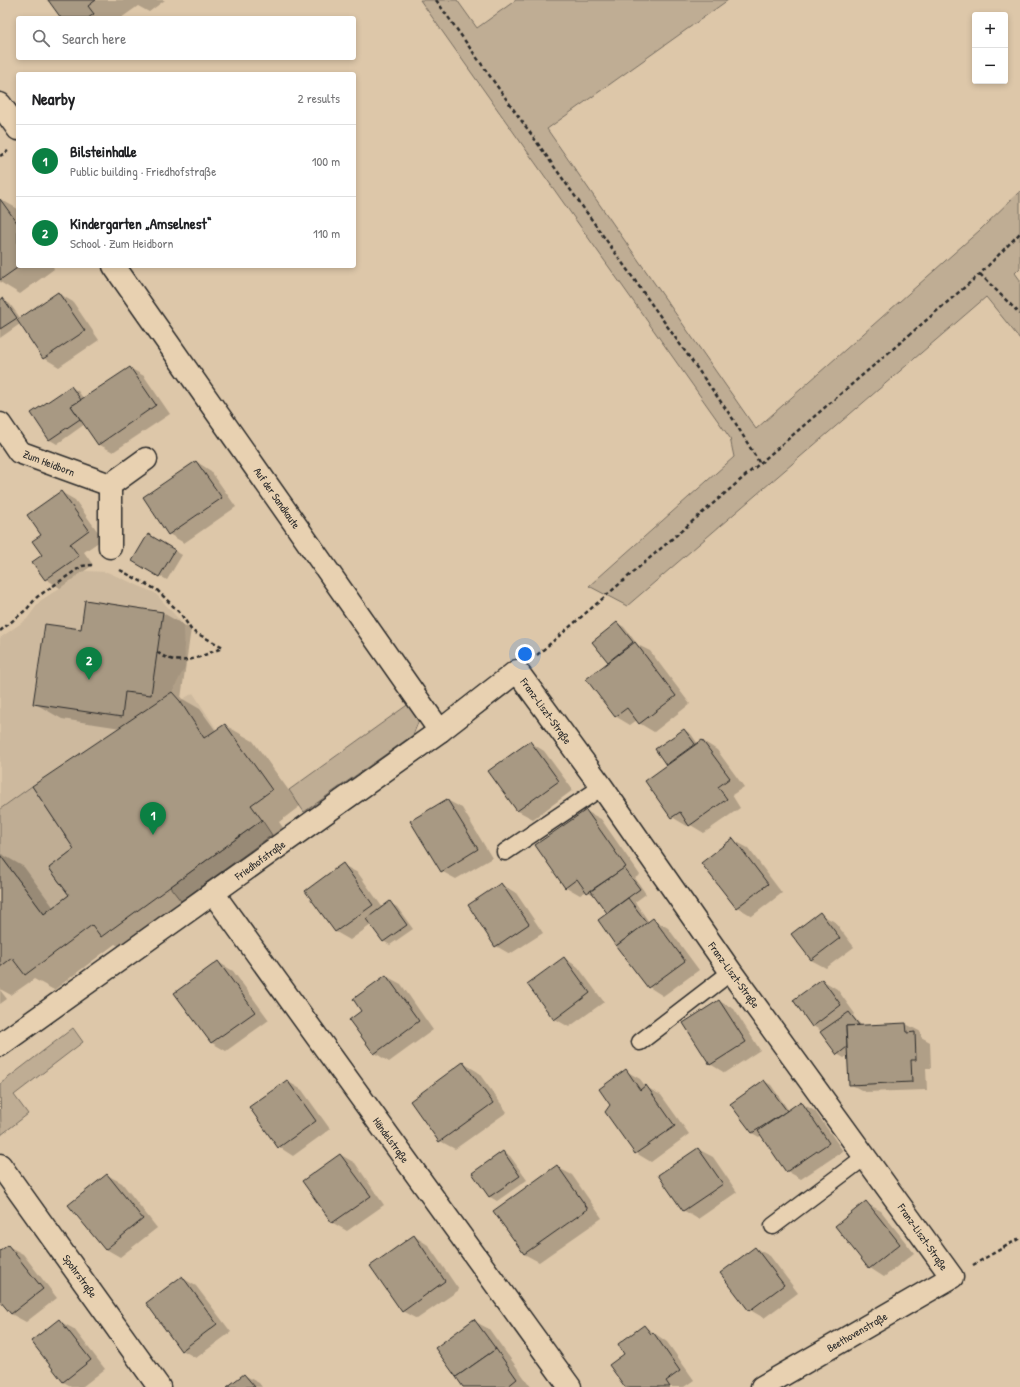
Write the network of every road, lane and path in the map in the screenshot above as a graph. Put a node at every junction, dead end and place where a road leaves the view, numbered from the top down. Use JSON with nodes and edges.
{"nodes":[{"id":1,"x":436,"y":0,"type":"edge"},
{"id":2,"x":0,"y":104,"type":"edge"},
{"id":3,"x":16,"y":126,"type":"edge"},
{"id":4,"x":1020,"y":233,"type":"edge"},
{"id":5,"x":115,"y":268,"type":"edge"},
{"id":6,"x":980,"y":274,"type":"junction"},
{"id":7,"x":1020,"y":314,"type":"edge"},
{"id":8,"x":0,"y":424,"type":"edge"},
{"id":9,"x":146,"y":459,"type":"dead end"},
{"id":10,"x":760,"y":464,"type":"junction"},
{"id":11,"x":110,"y":485,"type":"junction"},
{"id":12,"x":109,"y":556,"type":"junction"},
{"id":13,"x":0,"y":631,"type":"edge"},
{"id":14,"x":157,"y":652,"type":"dead end"},
{"id":15,"x":517,"y":671,"type":"junction"},
{"id":16,"x":440,"y":731,"type":"junction"},
{"id":17,"x":602,"y":787,"type":"junction"},
{"id":18,"x":505,"y":852,"type":"dead end"},
{"id":19,"x":213,"y":893,"type":"junction"},
{"id":20,"x":731,"y":972,"type":"junction"},
{"id":21,"x":640,"y":1042,"type":"dead end"},
{"id":22,"x":0,"y":1045,"type":"edge"},
{"id":23,"x":866,"y":1156,"type":"junction"},
{"id":24,"x":0,"y":1165,"type":"edge"},
{"id":25,"x":773,"y":1226,"type":"dead end"},
{"id":26,"x":1020,"y":1238,"type":"edge"},
{"id":27,"x":952,"y":1277,"type":"junction"},
{"id":28,"x":159,"y":1387,"type":"edge"},
{"id":29,"x":570,"y":1387,"type":"edge"},
{"id":30,"x":762,"y":1387,"type":"edge"}],
"edges":[{"from":1,"to":10,"type":"path"},
{"from":2,"to":3,"type":"street"},
{"from":4,"to":6,"type":"path"},
{"from":5,"to":16,"type":"street","name":"Auf der Sandkaute"},
{"from":6,"to":7,"type":"path"},
{"from":6,"to":10,"type":"path"},
{"from":8,"to":11,"type":"street","name":"Zum Heidborn"},
{"from":9,"to":11,"type":"street"},
{"from":10,"to":15,"type":"path"},
{"from":11,"to":12,"type":"street"},
{"from":12,"to":13,"type":"path"},
{"from":12,"to":14,"type":"path"},
{"from":15,"to":16,"type":"street","name":"Friedhofstraße"},
{"from":15,"to":17,"type":"street","name":"Franz-Liszt-Straße"},
{"from":16,"to":19,"type":"street","name":"Friedhofstraße"},
{"from":17,"to":18,"type":"lane"},
{"from":17,"to":20,"type":"street","name":"Franz-Liszt-Straße"},
{"from":19,"to":22,"type":"street","name":"Friedhofstraße"},
{"from":19,"to":29,"type":"street","name":"Händelstraße"},
{"from":20,"to":21,"type":"lane"},
{"from":20,"to":23,"type":"street","name":"Franz-Liszt-Straße"},
{"from":23,"to":25,"type":"lane"},
{"from":23,"to":27,"type":"street","name":"Franz-Liszt-Straße"},
{"from":24,"to":28,"type":"street","name":"Spohrstraße"},
{"from":26,"to":27,"type":"path"},
{"from":27,"to":30,"type":"street","name":"Beethovenstraße"}]}
